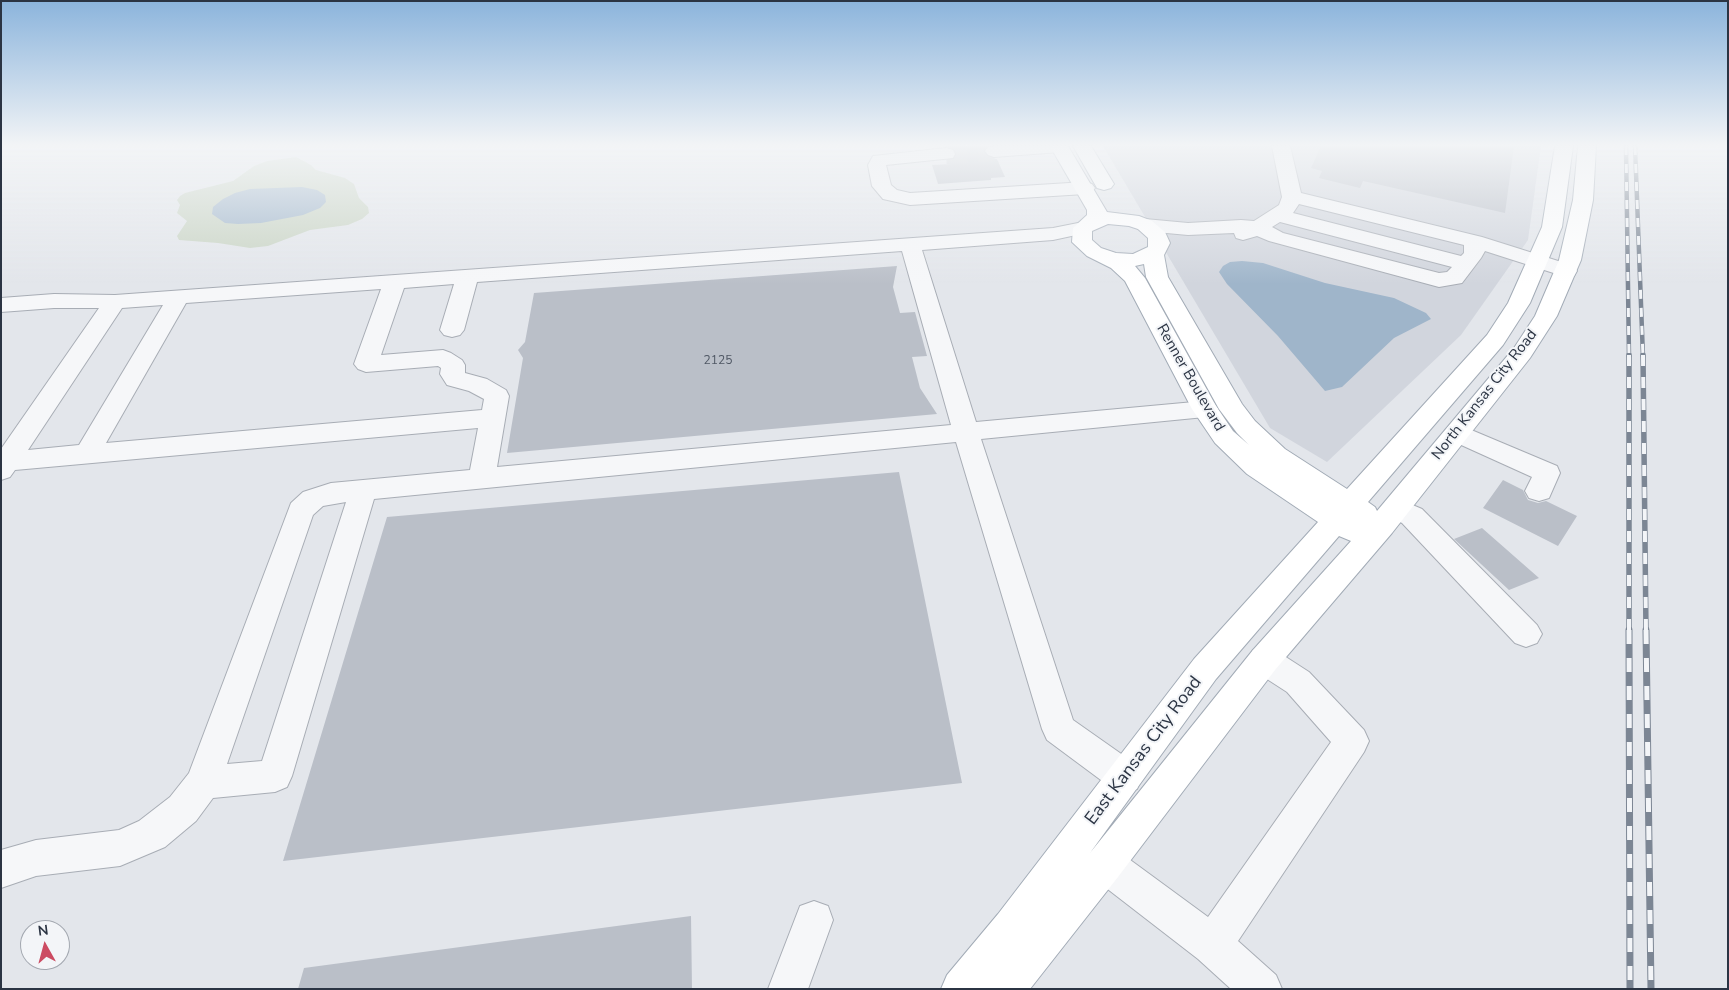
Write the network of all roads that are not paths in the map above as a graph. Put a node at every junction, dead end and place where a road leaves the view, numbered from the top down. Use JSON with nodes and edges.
{"nodes":[{"id":1,"x":888,"y":192,"type":"edge"},
{"id":2,"x":1018,"y":192,"type":"edge"},
{"id":3,"x":1087,"y":192,"type":"edge"},
{"id":4,"x":1108,"y":192,"type":"edge"},
{"id":5,"x":1292,"y":192,"type":"edge"},
{"id":6,"x":1557,"y":192,"type":"edge"},
{"id":7,"x":1584,"y":192,"type":"edge"},
{"id":8,"x":1292,"y":197,"type":"junction"},
{"id":9,"x":1276,"y":215,"type":"junction"},
{"id":10,"x":1138,"y":222,"type":"junction"},
{"id":11,"x":1258,"y":228,"type":"junction"},
{"id":12,"x":1090,"y":239,"type":"junction"},
{"id":13,"x":1476,"y":241,"type":"junction"},
{"id":14,"x":910,"y":243,"type":"junction"},
{"id":15,"x":1156,"y":252,"type":"junction"},
{"id":16,"x":1538,"y":262,"type":"junction"},
{"id":17,"x":1466,"y":264,"type":"junction"},
{"id":18,"x":1566,"y":271,"type":"junction"},
{"id":19,"x":468,"y":275,"type":"junction"},
{"id":20,"x":395,"y":281,"type":"junction"},
{"id":21,"x":179,"y":297,"type":"junction"},
{"id":22,"x":115,"y":302,"type":"junction"},
{"id":23,"x":1,"y":305,"type":"edge"},
{"id":24,"x":452,"y":330,"type":"dead end"},
{"id":25,"x":1205,"y":409,"type":"junction"},
{"id":26,"x":493,"y":418,"type":"junction"},
{"id":27,"x":967,"y":432,"type":"junction"},
{"id":28,"x":1457,"y":433,"type":"junction"},
{"id":29,"x":87,"y":454,"type":"junction"},
{"id":30,"x":4,"y":466,"type":"edge"},
{"id":31,"x":482,"y":478,"type":"junction"},
{"id":32,"x":363,"y":490,"type":"junction"},
{"id":33,"x":1539,"y":491,"type":"dead end"},
{"id":34,"x":1344,"y":513,"type":"junction"},
{"id":35,"x":1382,"y":524,"type":"junction"},
{"id":36,"x":1526,"y":634,"type":"dead end"},
{"id":37,"x":1264,"y":660,"type":"junction"},
{"id":38,"x":1125,"y":777,"type":"junction"},
{"id":39,"x":204,"y":783,"type":"junction"},
{"id":40,"x":1105,"y":864,"type":"junction"},
{"id":41,"x":1,"y":870,"type":"edge"},
{"id":42,"x":814,"y":920,"type":"dead end"},
{"id":43,"x":1212,"y":945,"type":"junction"},
{"id":44,"x":788,"y":989,"type":"edge"},
{"id":45,"x":961,"y":989,"type":"edge"},
{"id":46,"x":1004,"y":989,"type":"edge"},
{"id":47,"x":1262,"y":989,"type":"edge"}],
"edges":[{"from":1,"to":2,"type":"street"},
{"from":3,"to":12,"type":"main road"},
{"from":4,"to":10,"type":"main road"},
{"from":5,"to":8,"type":"street"},
{"from":6,"to":16,"type":"main road","name":"North Kansas City Road"},
{"from":7,"to":18,"type":"main road","name":"North Kansas City Road"},
{"from":8,"to":9,"type":"street"},
{"from":8,"to":13,"type":"street"},
{"from":9,"to":11,"type":"street"},
{"from":9,"to":17,"type":"street"},
{"from":10,"to":11,"type":"street"},
{"from":10,"to":12,"type":"main road"},
{"from":10,"to":15,"type":"main road","name":"Renner Boulevard"},
{"from":11,"to":15,"type":"street"},
{"from":11,"to":17,"type":"street"},
{"from":12,"to":14,"type":"street"},
{"from":12,"to":15,"type":"main road"},
{"from":12,"to":25,"type":"main road","name":"Renner Boulevard"},
{"from":13,"to":16,"type":"street"},
{"from":13,"to":17,"type":"street"},
{"from":14,"to":19,"type":"street"},
{"from":14,"to":27,"type":"street"},
{"from":15,"to":34,"type":"main road","name":"Renner Boulevard"},
{"from":16,"to":18,"type":"street"},
{"from":16,"to":34,"type":"main road","name":"North Kansas City Road"},
{"from":18,"to":28,"type":"main road","name":"North Kansas City Road"},
{"from":19,"to":20,"type":"street"},
{"from":19,"to":24,"type":"street"},
{"from":20,"to":21,"type":"street"},
{"from":20,"to":26,"type":"street"},
{"from":21,"to":22,"type":"street"},
{"from":21,"to":29,"type":"street"},
{"from":22,"to":23,"type":"street"},
{"from":22,"to":30,"type":"street"},
{"from":25,"to":27,"type":"street"},
{"from":25,"to":34,"type":"main road","name":"Renner Boulevard"},
{"from":26,"to":29,"type":"street"},
{"from":26,"to":31,"type":"street"},
{"from":27,"to":31,"type":"street"},
{"from":27,"to":38,"type":"street"},
{"from":28,"to":33,"type":"street"},
{"from":28,"to":35,"type":"main road","name":"North Kansas City Road"},
{"from":29,"to":30,"type":"street"},
{"from":31,"to":32,"type":"street"},
{"from":32,"to":39,"type":"street"},
{"from":32,"to":39,"type":"street"},
{"from":34,"to":35,"type":"main road","name":"Renner Boulevard"},
{"from":34,"to":38,"type":"main road","name":"East Kansas City Road"},
{"from":35,"to":36,"type":"street"},
{"from":35,"to":37,"type":"main road"},
{"from":37,"to":40,"type":"main road"},
{"from":37,"to":43,"type":"street"},
{"from":38,"to":45,"type":"main road","name":"East Kansas City Road"},
{"from":39,"to":41,"type":"street"},
{"from":40,"to":43,"type":"street"},
{"from":40,"to":46,"type":"main road"},
{"from":42,"to":44,"type":"street"},
{"from":43,"to":47,"type":"street"}]}
